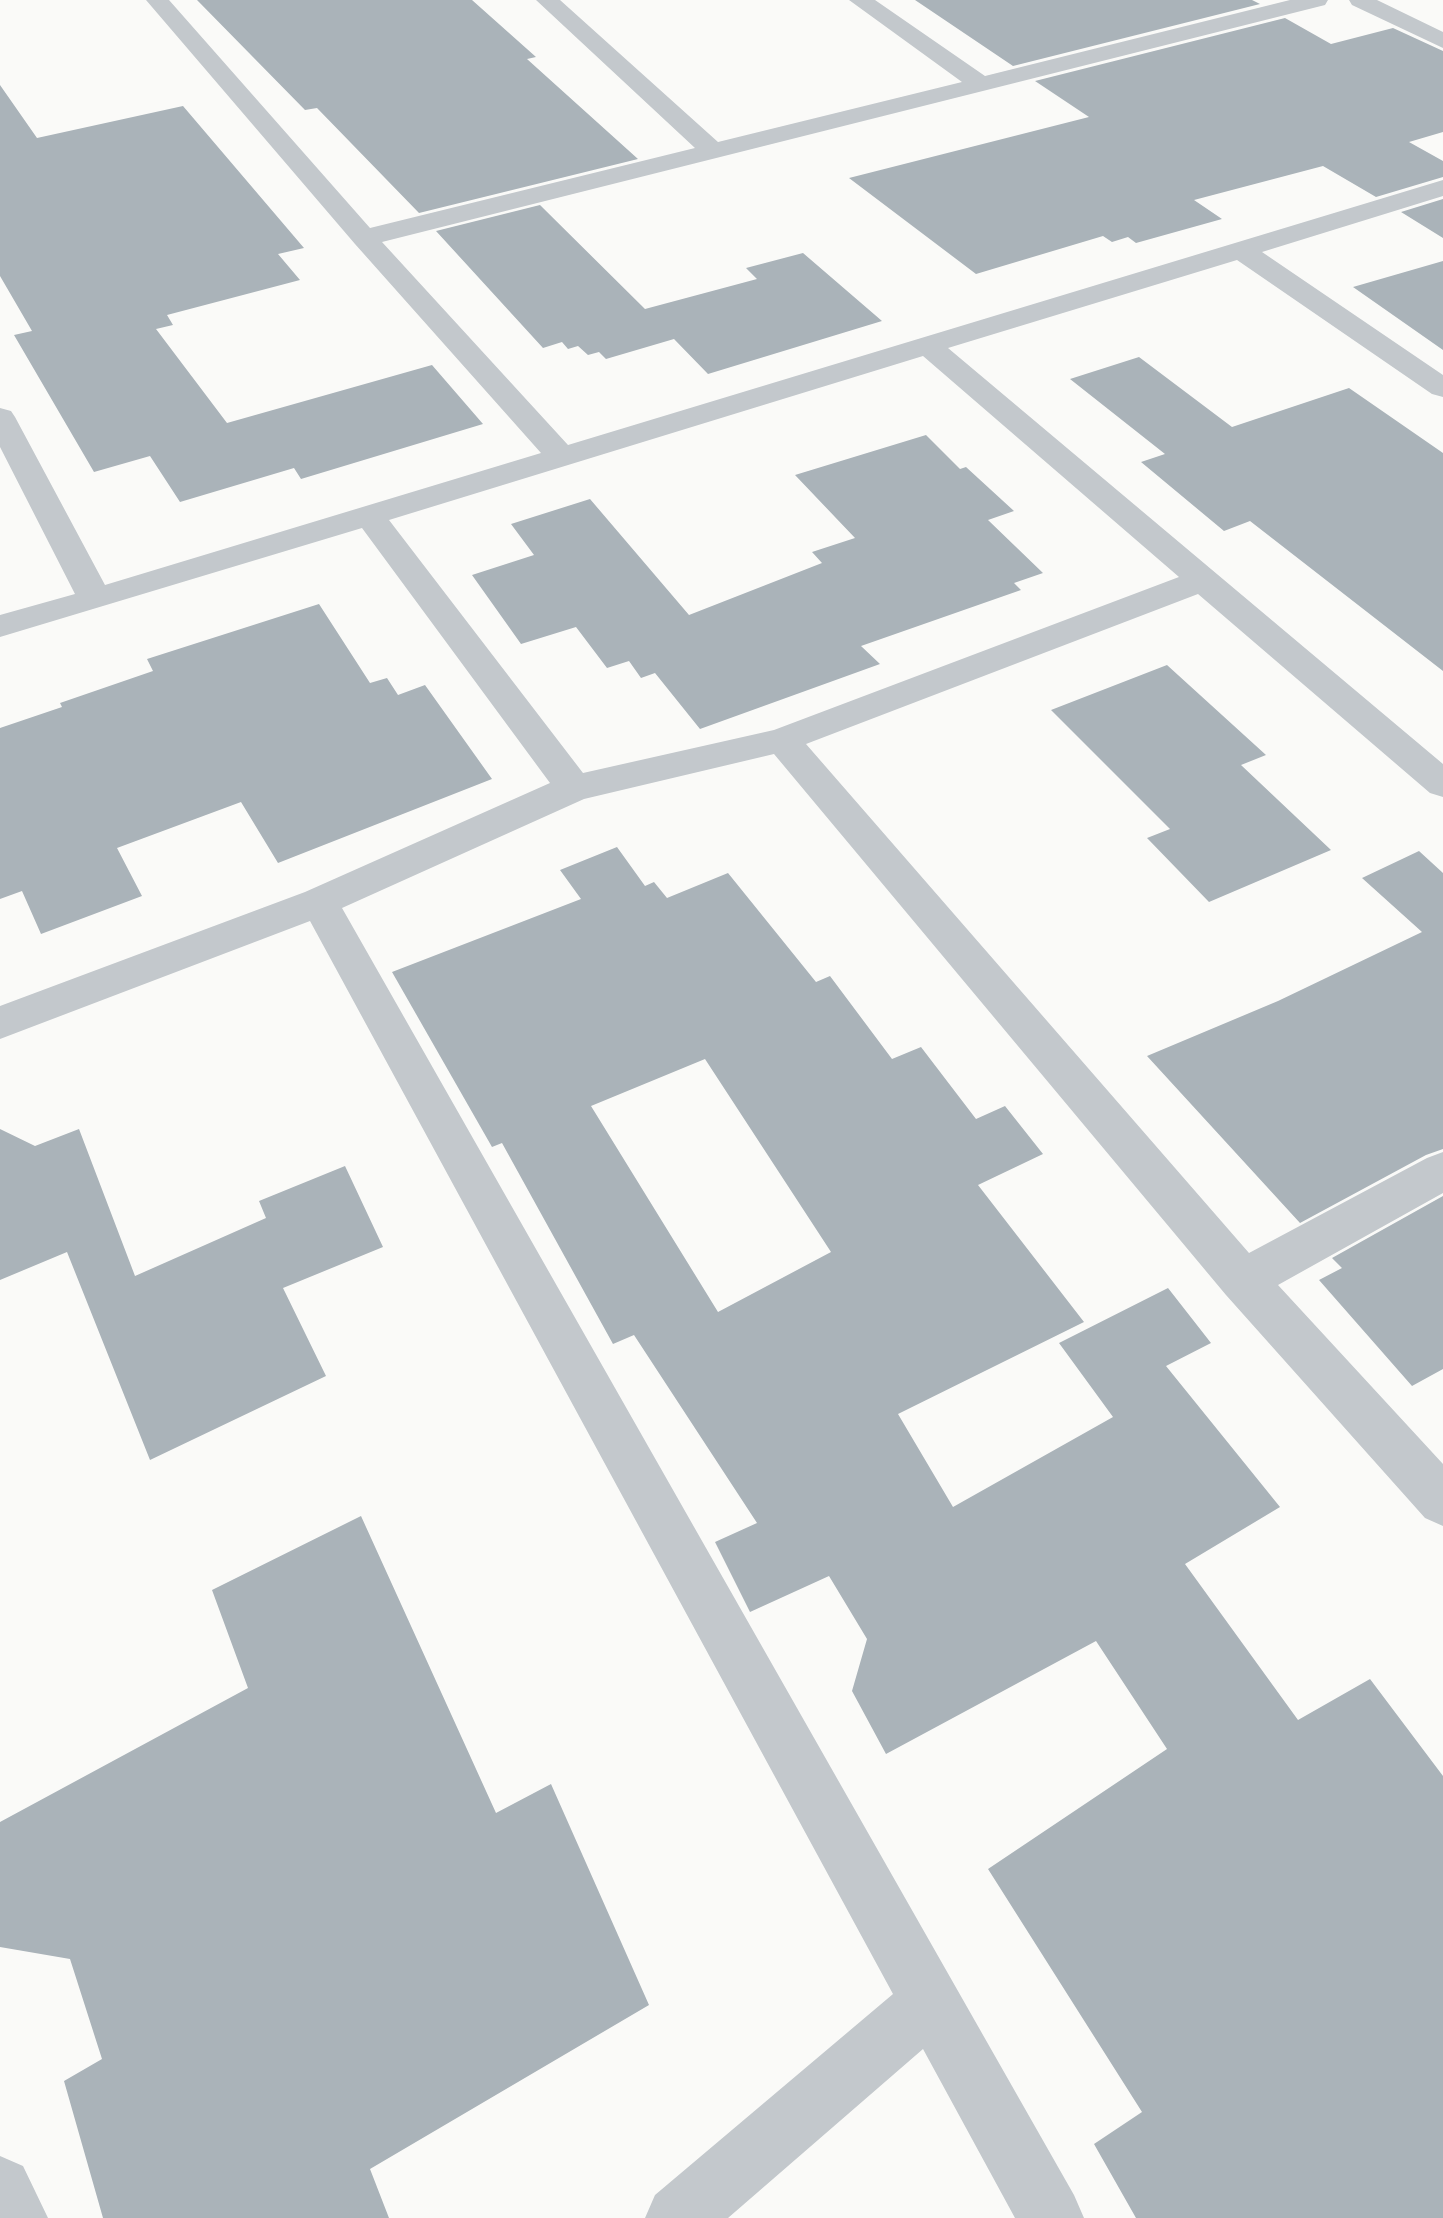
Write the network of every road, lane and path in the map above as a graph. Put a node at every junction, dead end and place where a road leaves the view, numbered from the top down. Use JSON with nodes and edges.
{"nodes":[{"id":1,"x":157,"y":0,"type":"edge"},
{"id":2,"x":547,"y":0,"type":"edge"},
{"id":3,"x":860,"y":0,"type":"edge"},
{"id":4,"x":1317,"y":0,"type":"edge"},
{"id":5,"x":1360,"y":0,"type":"edge"},
{"id":6,"x":1443,"y":41,"type":"edge"},
{"id":7,"x":981,"y":84,"type":"junction"},
{"id":8,"x":713,"y":151,"type":"junction"},
{"id":9,"x":1443,"y":188,"type":"edge"},
{"id":10,"x":364,"y":238,"type":"junction"},
{"id":11,"x":1241,"y":250,"type":"junction"},
{"id":12,"x":927,"y":345,"type":"junction"},
{"id":13,"x":1443,"y":388,"type":"edge"},
{"id":14,"x":0,"y":417,"type":"edge"},
{"id":15,"x":562,"y":457,"type":"junction"},
{"id":16,"x":369,"y":516,"type":"junction"},
{"id":17,"x":1203,"y":580,"type":"junction"},
{"id":18,"x":95,"y":599,"type":"junction"},
{"id":19,"x":0,"y":626,"type":"edge"},
{"id":20,"x":782,"y":740,"type":"junction"},
{"id":21,"x":1443,"y":784,"type":"edge"},
{"id":22,"x":574,"y":788,"type":"junction"},
{"id":23,"x":319,"y":902,"type":"junction"},
{"id":24,"x":0,"y":1023,"type":"edge"},
{"id":25,"x":1443,"y":1171,"type":"edge"},
{"id":26,"x":1243,"y":1280,"type":"junction"},
{"id":27,"x":1443,"y":1501,"type":"edge"},
{"id":28,"x":931,"y":2002,"type":"junction"},
{"id":29,"x":0,"y":2189,"type":"edge"},
{"id":30,"x":15,"y":2218,"type":"edge"},
{"id":31,"x":678,"y":2218,"type":"edge"},
{"id":32,"x":1051,"y":2218,"type":"edge"}],
"edges":[{"from":1,"to":10,"type":"street"},
{"from":2,"to":8,"type":"street"},
{"from":3,"to":7,"type":"street"},
{"from":4,"to":7,"type":"street"},
{"from":5,"to":6,"type":"street"},
{"from":7,"to":8,"type":"street"},
{"from":8,"to":10,"type":"street"},
{"from":9,"to":11,"type":"street"},
{"from":10,"to":15,"type":"street"},
{"from":11,"to":12,"type":"street"},
{"from":11,"to":13,"type":"street"},
{"from":12,"to":15,"type":"street"},
{"from":12,"to":17,"type":"street"},
{"from":14,"to":18,"type":"street"},
{"from":15,"to":16,"type":"street"},
{"from":16,"to":18,"type":"street"},
{"from":16,"to":22,"type":"street"},
{"from":17,"to":20,"type":"street"},
{"from":17,"to":21,"type":"street"},
{"from":18,"to":19,"type":"street"},
{"from":20,"to":22,"type":"street"},
{"from":20,"to":26,"type":"street"},
{"from":22,"to":23,"type":"street"},
{"from":23,"to":24,"type":"street"},
{"from":23,"to":28,"type":"street"},
{"from":25,"to":26,"type":"street"},
{"from":26,"to":27,"type":"street"},
{"from":28,"to":31,"type":"street"},
{"from":28,"to":32,"type":"street"},
{"from":29,"to":30,"type":"street"}]}
